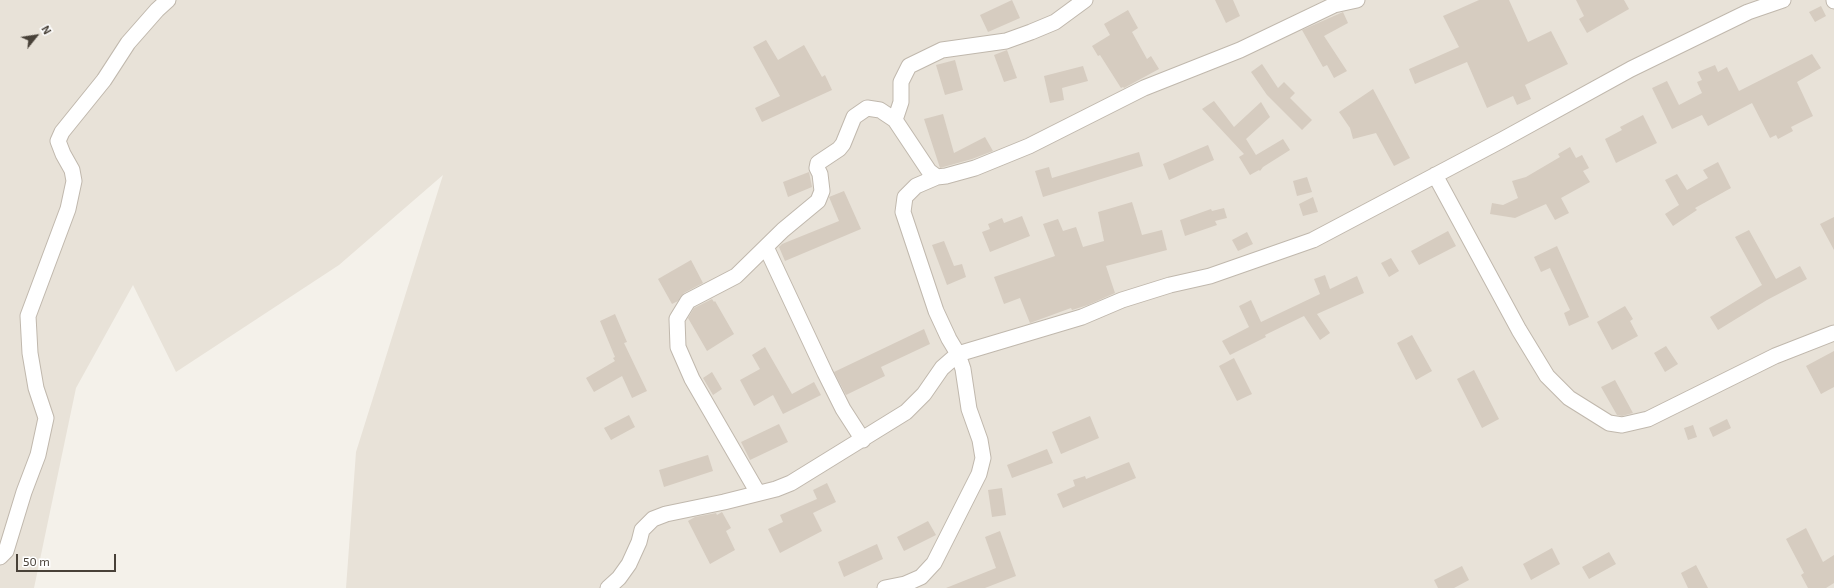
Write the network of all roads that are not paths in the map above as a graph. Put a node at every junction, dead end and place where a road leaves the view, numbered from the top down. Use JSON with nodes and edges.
{"nodes":[{"id":1,"x":168,"y":0,"type":"edge"},
{"id":2,"x":1085,"y":0,"type":"edge"},
{"id":3,"x":1357,"y":0,"type":"edge"},
{"id":4,"x":1783,"y":0,"type":"edge"},
{"id":5,"x":895,"y":120,"type":"junction"},
{"id":6,"x":1435,"y":175,"type":"junction"},
{"id":7,"x":937,"y":177,"type":"junction"},
{"id":8,"x":766,"y":247,"type":"junction"},
{"id":9,"x":1834,"y":333,"type":"edge"},
{"id":10,"x":958,"y":354,"type":"junction"},
{"id":11,"x":863,"y":440,"type":"junction"},
{"id":12,"x":758,"y":492,"type":"junction"},
{"id":13,"x":0,"y":557,"type":"edge"},
{"id":14,"x":608,"y":588,"type":"edge"},
{"id":15,"x":885,"y":588,"type":"edge"}],
"edges":[{"from":1,"to":13,"type":"street"},
{"from":2,"to":5,"type":"street"},
{"from":3,"to":7,"type":"street"},
{"from":4,"to":6,"type":"street"},
{"from":5,"to":7,"type":"street"},
{"from":5,"to":8,"type":"street"},
{"from":6,"to":9,"type":"street"},
{"from":6,"to":10,"type":"street"},
{"from":7,"to":10,"type":"street"},
{"from":8,"to":11,"type":"street"},
{"from":8,"to":12,"type":"street"},
{"from":10,"to":11,"type":"street"},
{"from":10,"to":15,"type":"street"},
{"from":11,"to":12,"type":"street"},
{"from":12,"to":14,"type":"street"}]}
